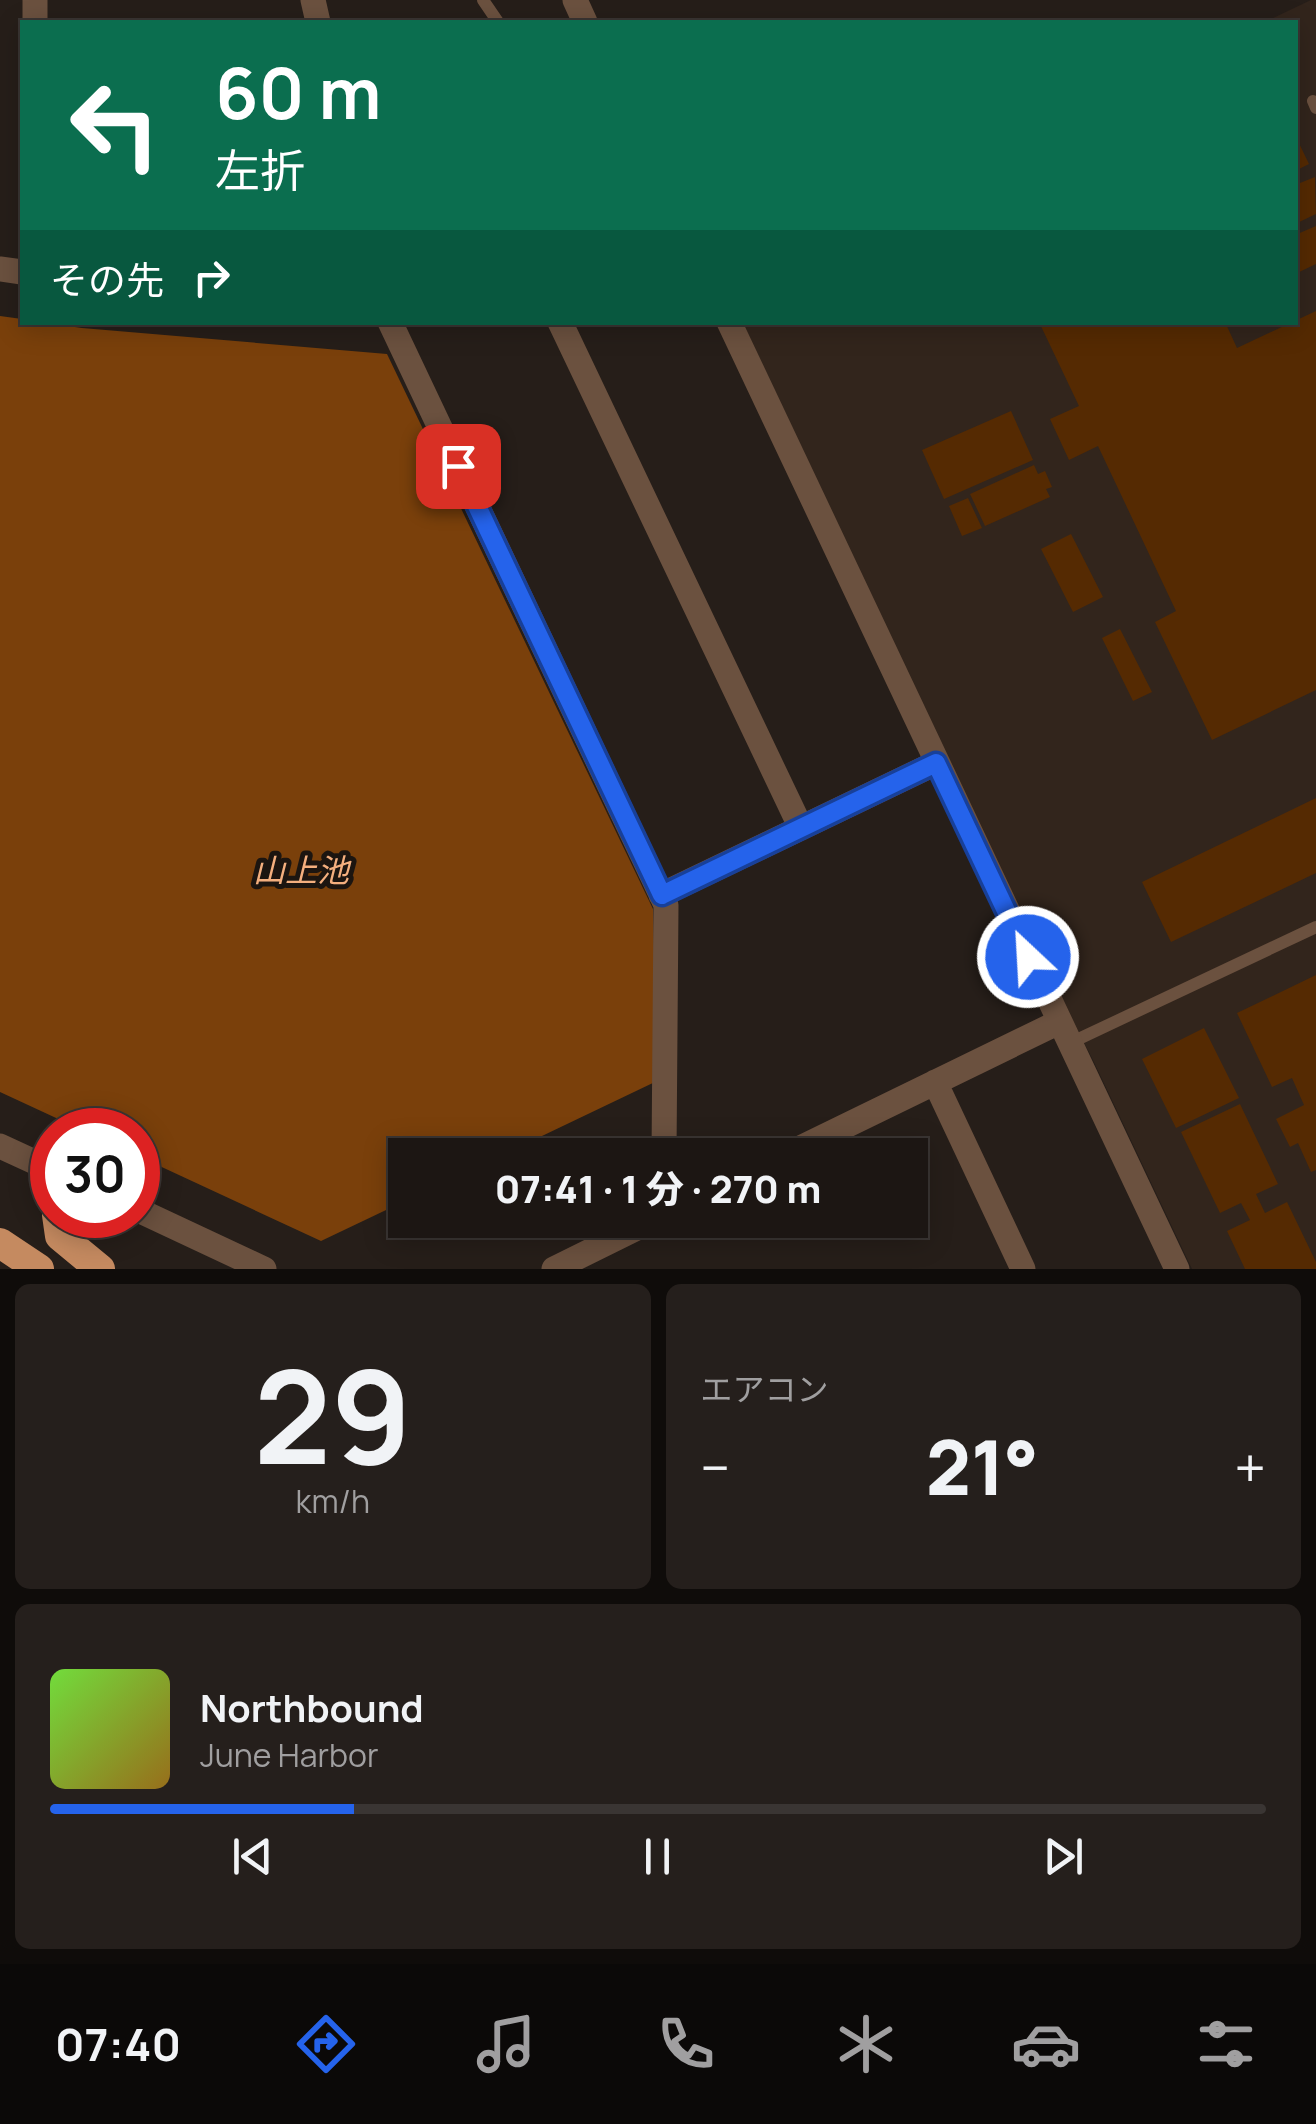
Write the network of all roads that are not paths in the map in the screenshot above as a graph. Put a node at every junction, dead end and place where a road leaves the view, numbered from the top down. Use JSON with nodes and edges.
{"nodes":[{"id":1,"x":391,"y":325,"type":"edge"},
{"id":2,"x":561,"y":325,"type":"edge"},
{"id":3,"x":730,"y":325,"type":"edge"},
{"id":4,"x":936,"y":763,"type":"junction"},
{"id":5,"x":800,"y":828,"type":"junction"},
{"id":6,"x":662,"y":895,"type":"junction"},
{"id":7,"x":1316,"y":926,"type":"edge"},
{"id":8,"x":1064,"y":1033,"type":"junction"},
{"id":9,"x":935,"y":1082,"type":"junction"},
{"id":10,"x":664,"y":1138,"type":"edge"},
{"id":11,"x":821,"y":1138,"type":"edge"},
{"id":12,"x":0,"y":1146,"type":"edge"},
{"id":13,"x":30,"y":1160,"type":"edge"},
{"id":14,"x":160,"y":1220,"type":"edge"},
{"id":15,"x":62,"y":1238,"type":"edge"},
{"id":16,"x":617,"y":1238,"type":"edge"},
{"id":17,"x":0,"y":1242,"type":"edge"},
{"id":18,"x":38,"y":1269,"type":"edge"},
{"id":19,"x":100,"y":1269,"type":"edge"},
{"id":20,"x":264,"y":1269,"type":"edge"},
{"id":21,"x":554,"y":1269,"type":"edge"},
{"id":22,"x":1023,"y":1269,"type":"edge"},
{"id":23,"x":1178,"y":1269,"type":"edge"}],
"edges":[{"from":1,"to":6,"type":"street"},
{"from":2,"to":5,"type":"street"},
{"from":3,"to":4,"type":"street"},
{"from":4,"to":5,"type":"street"},
{"from":4,"to":8,"type":"street"},
{"from":5,"to":6,"type":"street"},
{"from":6,"to":10,"type":"street"},
{"from":7,"to":8,"type":"lane"},
{"from":8,"to":9,"type":"street"},
{"from":8,"to":23,"type":"street"},
{"from":9,"to":11,"type":"street"},
{"from":9,"to":22,"type":"street"},
{"from":12,"to":13,"type":"street"},
{"from":14,"to":20,"type":"street"},
{"from":15,"to":19,"type":"highway"},
{"from":16,"to":21,"type":"street"},
{"from":17,"to":18,"type":"highway"}]}
